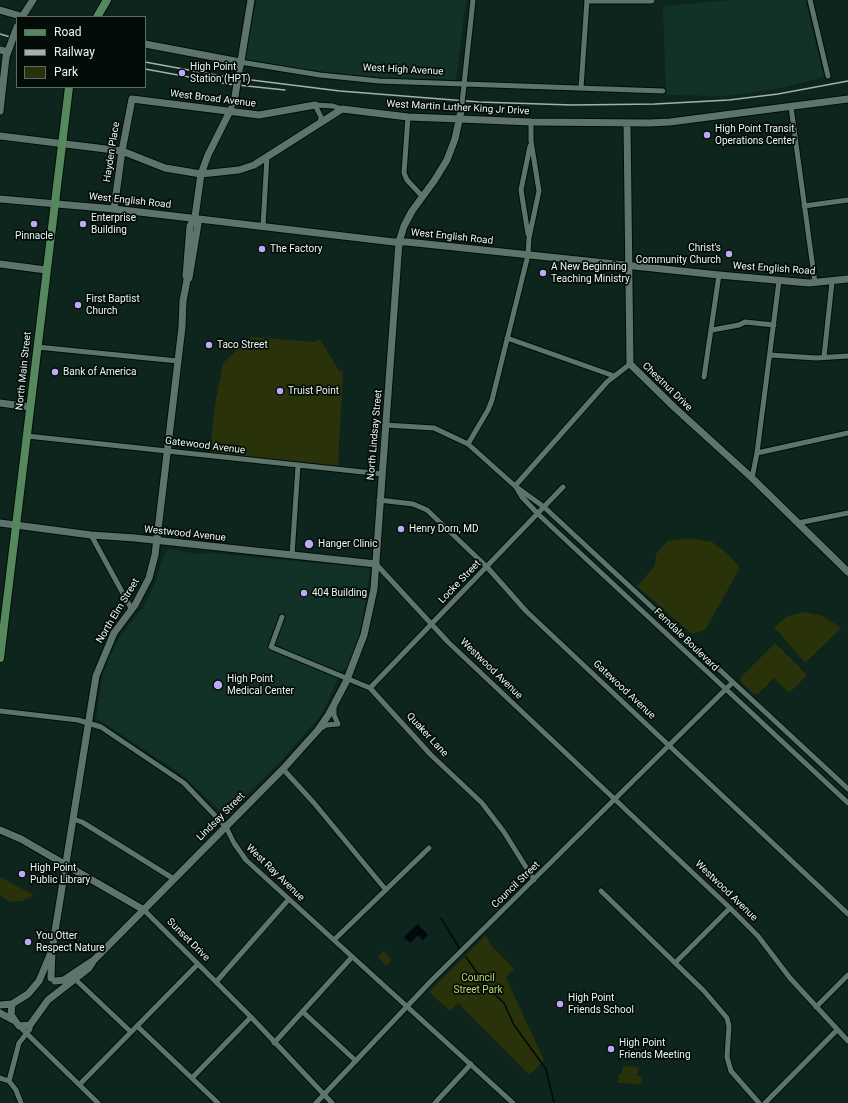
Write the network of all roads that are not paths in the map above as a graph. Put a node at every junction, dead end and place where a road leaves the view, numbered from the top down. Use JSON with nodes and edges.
{"nodes":[{"id":1,"x":34,"y":0,"type":"edge"},
{"id":2,"x":107,"y":0,"type":"edge"},
{"id":3,"x":251,"y":0,"type":"edge"},
{"id":4,"x":473,"y":0,"type":"edge"},
{"id":5,"x":588,"y":0,"type":"edge"},
{"id":6,"x":651,"y":0,"type":"edge"},
{"id":7,"x":810,"y":0,"type":"edge"},
{"id":8,"x":609,"y":1,"type":"edge"},
{"id":9,"x":0,"y":10,"type":"edge"},
{"id":10,"x":20,"y":16,"type":"edge"},
{"id":11,"x":24,"y":16,"type":"edge"},
{"id":12,"x":98,"y":16,"type":"edge"},
{"id":13,"x":16,"y":30,"type":"edge"},
{"id":14,"x":146,"y":44,"type":"edge"},
{"id":15,"x":9,"y":49,"type":"junction"},
{"id":16,"x":0,"y":50,"type":"edge"},
{"id":17,"x":240,"y":62,"type":"junction"},
{"id":18,"x":828,"y":76,"type":"dead end"},
{"id":19,"x":464,"y":83,"type":"junction"},
{"id":20,"x":69,"y":88,"type":"edge"},
{"id":21,"x":581,"y":88,"type":"junction"},
{"id":22,"x":663,"y":91,"type":"dead end"},
{"id":23,"x":132,"y":99,"type":"joint"},
{"id":24,"x":848,"y":99,"type":"edge"},
{"id":25,"x":314,"y":105,"type":"junction"},
{"id":26,"x":791,"y":107,"type":"junction"},
{"id":27,"x":342,"y":110,"type":"junction"},
{"id":28,"x":461,"y":110,"type":"joint"},
{"id":29,"x":0,"y":111,"type":"edge"},
{"id":30,"x":230,"y":112,"type":"junction"},
{"id":31,"x":408,"y":117,"type":"junction"},
{"id":32,"x":460,"y":119,"type":"junction"},
{"id":33,"x":531,"y":122,"type":"junction"},
{"id":34,"x":627,"y":123,"type":"junction"},
{"id":35,"x":320,"y":124,"type":"junction"},
{"id":36,"x":0,"y":136,"type":"edge"},
{"id":37,"x":531,"y":141,"type":"junction"},
{"id":38,"x":63,"y":144,"type":"junction"},
{"id":39,"x":122,"y":151,"type":"junction"},
{"id":40,"x":268,"y":158,"type":"junction"},
{"id":41,"x":201,"y":174,"type":"junction"},
{"id":42,"x":422,"y":196,"type":"junction"},
{"id":43,"x":0,"y":199,"type":"edge"},
{"id":44,"x":848,"y":200,"type":"edge"},
{"id":45,"x":55,"y":203,"type":"junction"},
{"id":46,"x":804,"y":206,"type":"junction"},
{"id":47,"x":114,"y":209,"type":"junction"},
{"id":48,"x":195,"y":217,"type":"junction"},
{"id":49,"x":263,"y":226,"type":"junction"},
{"id":50,"x":528,"y":238,"type":"junction"},
{"id":51,"x":399,"y":242,"type":"junction"},
{"id":52,"x":528,"y":255,"type":"junction"},
{"id":53,"x":0,"y":264,"type":"edge"},
{"id":54,"x":630,"y":266,"type":"junction"},
{"id":55,"x":46,"y":270,"type":"junction"},
{"id":56,"x":719,"y":275,"type":"junction"},
{"id":57,"x":848,"y":279,"type":"edge"},
{"id":58,"x":779,"y":281,"type":"junction"},
{"id":59,"x":832,"y":282,"type":"junction"},
{"id":60,"x":814,"y":283,"type":"junction"},
{"id":61,"x":774,"y":325,"type":"junction"},
{"id":62,"x":712,"y":330,"type":"junction"},
{"id":63,"x":507,"y":338,"type":"junction"},
{"id":64,"x":37,"y":347,"type":"junction"},
{"id":65,"x":770,"y":355,"type":"junction"},
{"id":66,"x":848,"y":356,"type":"edge"},
{"id":67,"x":824,"y":357,"type":"junction"},
{"id":68,"x":178,"y":361,"type":"junction"},
{"id":69,"x":630,"y":364,"type":"junction"},
{"id":70,"x":614,"y":376,"type":"junction"},
{"id":71,"x":704,"y":377,"type":"dead end"},
{"id":72,"x":0,"y":403,"type":"edge"},
{"id":73,"x":30,"y":406,"type":"junction"},
{"id":74,"x":385,"y":425,"type":"junction"},
{"id":75,"x":848,"y":433,"type":"edge"},
{"id":76,"x":27,"y":436,"type":"junction"},
{"id":77,"x":468,"y":444,"type":"junction"},
{"id":78,"x":167,"y":451,"type":"junction"},
{"id":79,"x":757,"y":453,"type":"junction"},
{"id":80,"x":298,"y":466,"type":"junction"},
{"id":81,"x":382,"y":474,"type":"junction"},
{"id":82,"x":752,"y":478,"type":"junction"},
{"id":83,"x":515,"y":486,"type":"junction"},
{"id":84,"x":562,"y":487,"type":"dead end"},
{"id":85,"x":380,"y":500,"type":"junction"},
{"id":86,"x":544,"y":507,"type":"junction"},
{"id":87,"x":848,"y":513,"type":"edge"},
{"id":88,"x":538,"y":514,"type":"junction"},
{"id":89,"x":0,"y":523,"type":"edge"},
{"id":90,"x":798,"y":523,"type":"junction"},
{"id":91,"x":17,"y":525,"type":"junction"},
{"id":92,"x":91,"y":535,"type":"junction"},
{"id":93,"x":157,"y":540,"type":"junction"},
{"id":94,"x":292,"y":556,"type":"junction"},
{"id":95,"x":376,"y":564,"type":"junction"},
{"id":96,"x":487,"y":567,"type":"junction"},
{"id":97,"x":848,"y":572,"type":"edge"},
{"id":98,"x":131,"y":608,"type":"junction"},
{"id":99,"x":282,"y":617,"type":"dead end"},
{"id":100,"x":431,"y":624,"type":"junction"},
{"id":101,"x":0,"y":658,"type":"edge"},
{"id":102,"x":348,"y":678,"type":"junction"},
{"id":103,"x":732,"y":683,"type":"junction"},
{"id":104,"x":370,"y":688,"type":"junction"},
{"id":105,"x":726,"y":690,"type":"junction"},
{"id":106,"x":335,"y":704,"type":"junction"},
{"id":107,"x":0,"y":711,"type":"edge"},
{"id":108,"x":89,"y":724,"type":"junction"},
{"id":109,"x":318,"y":730,"type":"junction"},
{"id":110,"x":670,"y":746,"type":"junction"},
{"id":111,"x":283,"y":769,"type":"junction"},
{"id":112,"x":848,"y":789,"type":"edge"},
{"id":113,"x":615,"y":799,"type":"junction"},
{"id":114,"x":848,"y":803,"type":"edge"},
{"id":115,"x":73,"y":819,"type":"junction"},
{"id":116,"x":226,"y":827,"type":"junction"},
{"id":117,"x":0,"y":830,"type":"edge"},
{"id":118,"x":429,"y":848,"type":"dead end"},
{"id":119,"x":65,"y":866,"type":"junction"},
{"id":120,"x":174,"y":879,"type":"junction"},
{"id":121,"x":534,"y":880,"type":"junction"},
{"id":122,"x":386,"y":890,"type":"junction"},
{"id":123,"x":601,"y":891,"type":"dead end"},
{"id":124,"x":289,"y":899,"type":"junction"},
{"id":125,"x":730,"y":908,"type":"junction"},
{"id":126,"x":144,"y":910,"type":"junction"},
{"id":127,"x":848,"y":914,"type":"edge"},
{"id":128,"x":334,"y":940,"type":"junction"},
{"id":129,"x":52,"y":950,"type":"junction"},
{"id":130,"x":352,"y":957,"type":"junction"},
{"id":131,"x":94,"y":960,"type":"junction"},
{"id":132,"x":675,"y":963,"type":"junction"},
{"id":133,"x":198,"y":964,"type":"junction"},
{"id":134,"x":848,"y":975,"type":"edge"},
{"id":135,"x":40,"y":980,"type":"junction"},
{"id":136,"x":53,"y":980,"type":"junction"},
{"id":137,"x":76,"y":980,"type":"junction"},
{"id":138,"x":216,"y":982,"type":"junction"},
{"id":139,"x":56,"y":993,"type":"junction"},
{"id":140,"x":12,"y":1004,"type":"junction"},
{"id":141,"x":0,"y":1005,"type":"edge"},
{"id":142,"x":408,"y":1006,"type":"junction"},
{"id":143,"x":816,"y":1007,"type":"junction"},
{"id":144,"x":303,"y":1012,"type":"junction"},
{"id":145,"x":0,"y":1013,"type":"edge"},
{"id":146,"x":251,"y":1016,"type":"junction"},
{"id":147,"x":12,"y":1020,"type":"junction"},
{"id":148,"x":30,"y":1025,"type":"junction"},
{"id":149,"x":19,"y":1026,"type":"junction"},
{"id":150,"x":137,"y":1026,"type":"junction"},
{"id":151,"x":837,"y":1030,"type":"junction"},
{"id":152,"x":131,"y":1032,"type":"junction"},
{"id":153,"x":26,"y":1034,"type":"junction"},
{"id":154,"x":848,"y":1041,"type":"edge"},
{"id":155,"x":274,"y":1043,"type":"junction"},
{"id":156,"x":356,"y":1061,"type":"junction"},
{"id":157,"x":471,"y":1064,"type":"junction"},
{"id":158,"x":0,"y":1078,"type":"edge"},
{"id":159,"x":192,"y":1078,"type":"junction"},
{"id":160,"x":9,"y":1081,"type":"junction"},
{"id":161,"x":80,"y":1084,"type":"junction"},
{"id":162,"x":324,"y":1095,"type":"junction"},
{"id":163,"x":215,"y":1102,"type":"edge"},
{"id":164,"x":21,"y":1103,"type":"edge"},
{"id":165,"x":98,"y":1103,"type":"edge"},
{"id":166,"x":316,"y":1103,"type":"edge"},
{"id":167,"x":332,"y":1103,"type":"edge"},
{"id":168,"x":435,"y":1103,"type":"edge"},
{"id":169,"x":513,"y":1103,"type":"edge"},
{"id":170,"x":759,"y":1103,"type":"edge"},
{"id":171,"x":765,"y":1103,"type":"edge"}],
"edges":[{"from":1,"to":11,"type":"main road"},
{"from":2,"to":12,"type":"main road"},
{"from":3,"to":17,"type":"main road","name":"North Elm Street"},
{"from":4,"to":19,"type":"street"},
{"from":5,"to":8,"type":"main road"},
{"from":5,"to":21,"type":"street"},
{"from":6,"to":8,"type":"main road"},
{"from":7,"to":18,"type":"street"},
{"from":9,"to":10,"type":"main road"},
{"from":13,"to":15,"type":"main road","bridge":true},
{"from":14,"to":17,"type":"main road","name":"West High Avenue"},
{"from":15,"to":16,"type":"main road"},
{"from":15,"to":29,"type":"main road"},
{"from":17,"to":19,"type":"street","name":"West High Avenue"},
{"from":17,"to":30,"type":"main road","name":"North Elm Street","bridge":true},
{"from":19,"to":21,"type":"street","name":"West High Avenue"},
{"from":19,"to":28,"type":"street","bridge":true},
{"from":20,"to":38,"type":"main road","name":"North Main Street"},
{"from":21,"to":22,"type":"street","name":"West High Avenue"},
{"from":23,"to":30,"type":"main road","name":"West Broad Avenue"},
{"from":23,"to":39,"type":"main road","name":"Hayden Place"},
{"from":24,"to":26,"type":"main road","name":"West Martin Luther King Jr Drive"},
{"from":25,"to":27,"type":"street","name":"West Broad Avenue"},
{"from":25,"to":30,"type":"main road","name":"West Broad Avenue"},
{"from":25,"to":35,"type":"street"},
{"from":26,"to":34,"type":"main road","name":"West Martin Luther King Jr Drive"},
{"from":26,"to":46,"type":"street"},
{"from":27,"to":31,"type":"main road","name":"West Martin Luther King Jr Drive"},
{"from":27,"to":35,"type":"main road"},
{"from":28,"to":32,"type":"main road","name":"North Lindsay Street"},
{"from":30,"to":41,"type":"main road","name":"North Elm Street"},
{"from":31,"to":32,"type":"main road","name":"West Martin Luther King Jr Drive"},
{"from":31,"to":42,"type":"street"},
{"from":32,"to":33,"type":"main road","name":"West Martin Luther King Jr Drive"},
{"from":32,"to":42,"type":"main road","name":"North Lindsay Street"},
{"from":33,"to":34,"type":"main road","name":"West Martin Luther King Jr Drive"},
{"from":33,"to":37,"type":"street"},
{"from":34,"to":54,"type":"main road","name":"Chestnut Drive"},
{"from":35,"to":40,"type":"main road"},
{"from":36,"to":38,"type":"main road"},
{"from":37,"to":50,"type":"street"},
{"from":37,"to":50,"type":"street"},
{"from":38,"to":39,"type":"main road"},
{"from":38,"to":45,"type":"main road","name":"North Main Street"},
{"from":39,"to":41,"type":"main road"},
{"from":39,"to":47,"type":"main road","name":"Hayden Place"},
{"from":40,"to":41,"type":"main road"},
{"from":40,"to":49,"type":"street"},
{"from":41,"to":48,"type":"main road","name":"North Elm Street"},
{"from":42,"to":51,"type":"main road","name":"North Lindsay Street"},
{"from":43,"to":45,"type":"main road","name":"West English Road"},
{"from":44,"to":46,"type":"street"},
{"from":45,"to":47,"type":"main road","name":"West English Road"},
{"from":45,"to":55,"type":"main road","name":"North Main Street"},
{"from":46,"to":60,"type":"street"},
{"from":47,"to":48,"type":"main road","name":"West English Road"},
{"from":48,"to":49,"type":"main road","name":"West English Road"},
{"from":48,"to":68,"type":"main road","name":"North Elm Street"},
{"from":49,"to":51,"type":"main road","name":"West English Road"},
{"from":50,"to":52,"type":"street"},
{"from":51,"to":52,"type":"main road","name":"West English Road"},
{"from":51,"to":74,"type":"main road","name":"North Lindsay Street"},
{"from":52,"to":54,"type":"main road","name":"West English Road"},
{"from":52,"to":63,"type":"street"},
{"from":53,"to":55,"type":"main road"},
{"from":54,"to":56,"type":"main road","name":"West English Road"},
{"from":54,"to":69,"type":"main road","name":"Chestnut Drive"},
{"from":55,"to":64,"type":"main road","name":"North Main Street"},
{"from":56,"to":58,"type":"main road","name":"West English Road"},
{"from":56,"to":62,"type":"street"},
{"from":57,"to":59,"type":"main road","name":"West English Road"},
{"from":58,"to":60,"type":"main road","name":"West English Road"},
{"from":58,"to":61,"type":"street"},
{"from":59,"to":60,"type":"main road","name":"West English Road"},
{"from":59,"to":67,"type":"street"},
{"from":61,"to":62,"type":"street"},
{"from":61,"to":65,"type":"street"},
{"from":62,"to":71,"type":"street"},
{"from":63,"to":70,"type":"street"},
{"from":63,"to":77,"type":"street"},
{"from":64,"to":68,"type":"street"},
{"from":64,"to":73,"type":"main road","name":"North Main Street"},
{"from":65,"to":67,"type":"street"},
{"from":65,"to":79,"type":"street"},
{"from":66,"to":67,"type":"street"},
{"from":68,"to":78,"type":"main road","name":"North Elm Street"},
{"from":69,"to":70,"type":"street"},
{"from":69,"to":82,"type":"main road","name":"Chestnut Drive"},
{"from":70,"to":83,"type":"street"},
{"from":72,"to":73,"type":"main road"},
{"from":73,"to":76,"type":"main road","name":"North Main Street"},
{"from":74,"to":77,"type":"street","name":"Ferndale Boulevard"},
{"from":74,"to":81,"type":"main road","name":"North Lindsay Street"},
{"from":75,"to":79,"type":"street"},
{"from":76,"to":78,"type":"street","name":"Gatewood Avenue"},
{"from":76,"to":91,"type":"main road","name":"North Main Street"},
{"from":77,"to":83,"type":"street","name":"Ferndale Boulevard"},
{"from":78,"to":80,"type":"street","name":"Gatewood Avenue"},
{"from":78,"to":93,"type":"main road","name":"North Elm Street"},
{"from":79,"to":82,"type":"street"},
{"from":80,"to":81,"type":"street","name":"Gatewood Avenue"},
{"from":80,"to":94,"type":"street"},
{"from":81,"to":85,"type":"main road","name":"North Lindsay Street"},
{"from":82,"to":90,"type":"main road","name":"Chestnut Drive"},
{"from":83,"to":86,"type":"street","name":"Ferndale Boulevard"},
{"from":83,"to":88,"type":"street","name":"Ferndale Boulevard"},
{"from":84,"to":86,"type":"street","name":"Locke Street"},
{"from":85,"to":95,"type":"main road","name":"North Lindsay Street"},
{"from":85,"to":96,"type":"street","name":"Gatewood Avenue"},
{"from":86,"to":88,"type":"street","name":"Locke Street"},
{"from":86,"to":103,"type":"street","name":"Ferndale Boulevard"},
{"from":87,"to":90,"type":"street"},
{"from":88,"to":96,"type":"street","name":"Locke Street"},
{"from":88,"to":105,"type":"street","name":"Ferndale Boulevard"},
{"from":89,"to":91,"type":"main road","name":"Westwood Avenue"},
{"from":90,"to":97,"type":"main road","name":"Chestnut Drive"},
{"from":91,"to":92,"type":"main road","name":"Westwood Avenue"},
{"from":91,"to":101,"type":"main road","name":"North Main Street"},
{"from":92,"to":93,"type":"main road","name":"Westwood Avenue"},
{"from":92,"to":98,"type":"street"},
{"from":93,"to":94,"type":"main road","name":"Westwood Avenue"},
{"from":93,"to":98,"type":"main road","name":"North Elm Street"},
{"from":94,"to":95,"type":"main road","name":"Westwood Avenue"},
{"from":95,"to":100,"type":"street","name":"Westwood Avenue"},
{"from":95,"to":102,"type":"main road","name":"North Lindsay Street"},
{"from":96,"to":100,"type":"street","name":"Locke Street"},
{"from":96,"to":110,"type":"street","name":"Gatewood Avenue"},
{"from":98,"to":108,"type":"main road","name":"North Elm Street"},
{"from":99,"to":102,"type":"street","name":"Quaker Lane"},
{"from":100,"to":104,"type":"street","name":"Locke Street"},
{"from":100,"to":113,"type":"street","name":"Westwood Avenue"},
{"from":102,"to":104,"type":"street","name":"Quaker Lane"},
{"from":102,"to":106,"type":"main road","name":"Lindsay Street"},
{"from":103,"to":105,"type":"street","name":"Council Street"},
{"from":103,"to":112,"type":"street","name":"Ferndale Boulevard"},
{"from":104,"to":121,"type":"street","name":"Quaker Lane"},
{"from":105,"to":110,"type":"street","name":"Council Street"},
{"from":105,"to":114,"type":"street","name":"Ferndale Boulevard"},
{"from":106,"to":109,"type":"main road","name":"Lindsay Street"},
{"from":106,"to":109,"type":"street"},
{"from":107,"to":108,"type":"street","name":"West Ray Avenue"},
{"from":108,"to":115,"type":"main road","name":"North Elm Street"},
{"from":108,"to":116,"type":"street","name":"West Ray Avenue"},
{"from":109,"to":111,"type":"main road","name":"Lindsay Street"},
{"from":110,"to":113,"type":"street","name":"Council Street"},
{"from":110,"to":127,"type":"street","name":"Gatewood Avenue"},
{"from":111,"to":116,"type":"main road","name":"Lindsay Street"},
{"from":111,"to":122,"type":"street"},
{"from":113,"to":121,"type":"street","name":"Council Street"},
{"from":113,"to":125,"type":"street","name":"Westwood Avenue"},
{"from":115,"to":119,"type":"main road","name":"North Elm Street"},
{"from":115,"to":120,"type":"street"},
{"from":116,"to":120,"type":"main road","name":"Lindsay Street"},
{"from":116,"to":124,"type":"street","name":"West Ray Avenue"},
{"from":117,"to":119,"type":"main road","name":"Sunset Drive"},
{"from":118,"to":122,"type":"street"},
{"from":119,"to":126,"type":"main road","name":"Sunset Drive"},
{"from":119,"to":129,"type":"main road","name":"North Elm Street"},
{"from":120,"to":126,"type":"main road","name":"Lindsay Street"},
{"from":121,"to":142,"type":"street","name":"Council Street"},
{"from":122,"to":128,"type":"street"},
{"from":123,"to":132,"type":"street"},
{"from":124,"to":128,"type":"street","name":"West Ray Avenue"},
{"from":124,"to":138,"type":"street"},
{"from":125,"to":132,"type":"street"},
{"from":125,"to":143,"type":"street","name":"Westwood Avenue"},
{"from":126,"to":131,"type":"main road","name":"Lindsay Street"},
{"from":126,"to":133,"type":"street","name":"Sunset Drive"},
{"from":128,"to":130,"type":"street","name":"West Ray Avenue"},
{"from":129,"to":135,"type":"main road"},
{"from":129,"to":136,"type":"main road"},
{"from":130,"to":142,"type":"street","name":"West Ray Avenue"},
{"from":130,"to":144,"type":"street"},
{"from":131,"to":136,"type":"main road","name":"Lindsay Street"},
{"from":131,"to":137,"type":"main road","name":"Lindsay Street"},
{"from":132,"to":170,"type":"street"},
{"from":133,"to":138,"type":"street","name":"Sunset Drive"},
{"from":133,"to":150,"type":"street"},
{"from":134,"to":143,"type":"street"},
{"from":135,"to":136,"type":"main road","name":"Lindsay Street"},
{"from":135,"to":140,"type":"main road"},
{"from":136,"to":139,"type":"main road"},
{"from":137,"to":139,"type":"main road","name":"Lindsay Street"},
{"from":137,"to":152,"type":"street"},
{"from":138,"to":146,"type":"street","name":"Sunset Drive"},
{"from":139,"to":148,"type":"main road","name":"Lindsay Street"},
{"from":140,"to":141,"type":"main road"},
{"from":140,"to":147,"type":"main road"},
{"from":142,"to":156,"type":"street","name":"Council Street"},
{"from":142,"to":157,"type":"street","name":"West Ray Avenue"},
{"from":143,"to":151,"type":"street","name":"Westwood Avenue"},
{"from":144,"to":155,"type":"street"},
{"from":144,"to":156,"type":"street"},
{"from":145,"to":147,"type":"main road"},
{"from":146,"to":155,"type":"street","name":"Sunset Drive"},
{"from":146,"to":159,"type":"street"},
{"from":147,"to":149,"type":"main road"},
{"from":148,"to":149,"type":"main road"},
{"from":148,"to":153,"type":"street"},
{"from":149,"to":153,"type":"street"},
{"from":150,"to":152,"type":"street"},
{"from":150,"to":159,"type":"street"},
{"from":151,"to":154,"type":"street","name":"Westwood Avenue"},
{"from":151,"to":171,"type":"street"},
{"from":152,"to":161,"type":"street"},
{"from":153,"to":160,"type":"street"},
{"from":153,"to":161,"type":"street"},
{"from":155,"to":162,"type":"street","name":"Sunset Drive"},
{"from":156,"to":162,"type":"street","name":"Council Street"},
{"from":157,"to":168,"type":"street"},
{"from":157,"to":169,"type":"street","name":"West Ray Avenue"},
{"from":158,"to":160,"type":"street"},
{"from":159,"to":163,"type":"street"},
{"from":160,"to":164,"type":"street"},
{"from":161,"to":165,"type":"street"},
{"from":162,"to":166,"type":"street","name":"Council Street"},
{"from":162,"to":167,"type":"street","name":"Sunset Drive"}]}
